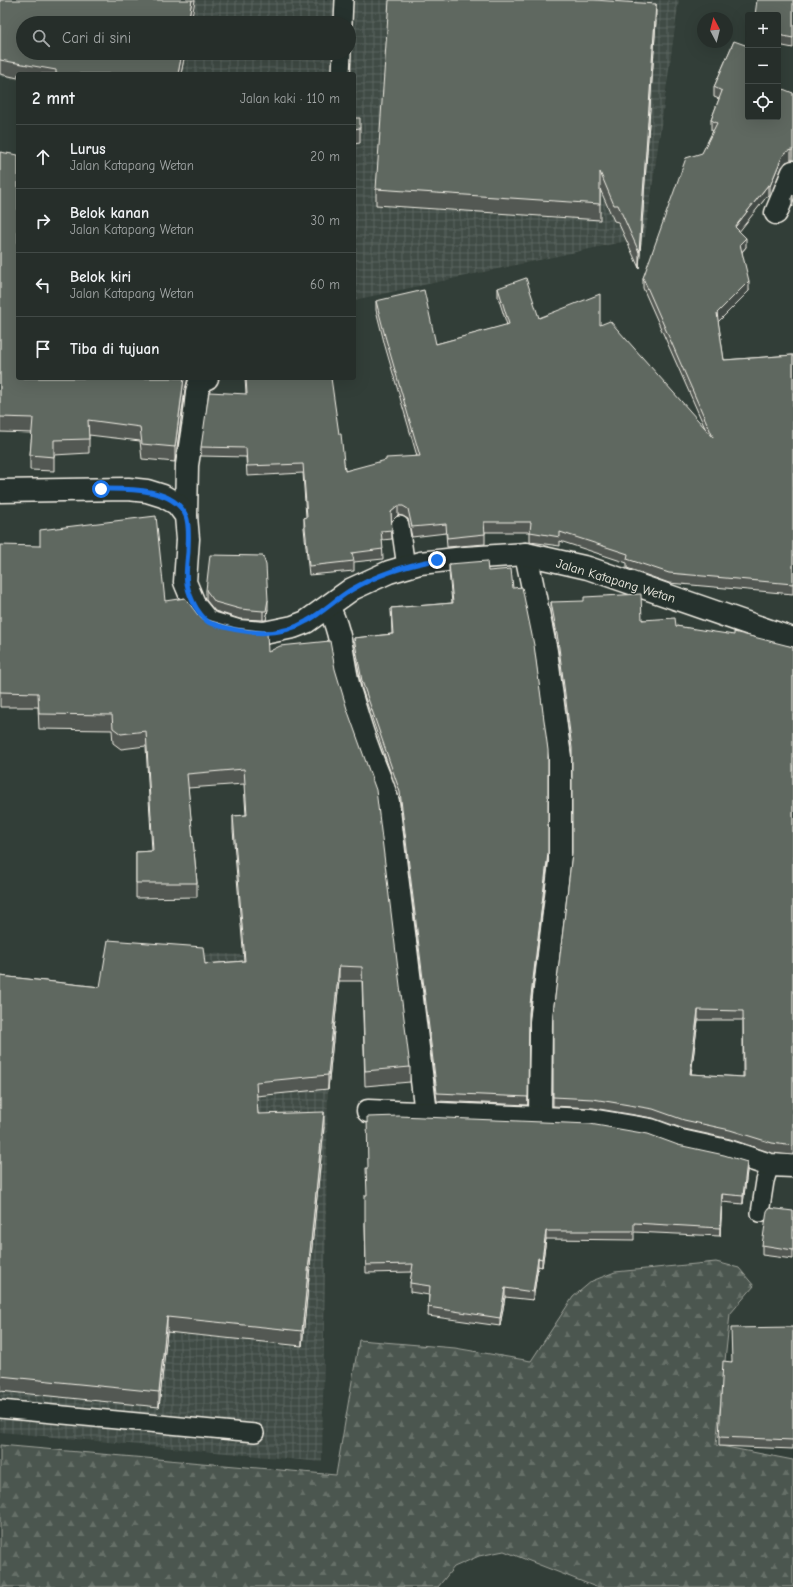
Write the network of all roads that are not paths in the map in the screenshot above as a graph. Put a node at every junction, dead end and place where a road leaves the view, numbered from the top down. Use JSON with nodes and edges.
{"nodes":[{"id":1,"x":344,"y":0,"type":"edge"},
{"id":2,"x":343,"y":16,"type":"edge"},
{"id":3,"x":342,"y":60,"type":"edge"},
{"id":4,"x":341,"y":72,"type":"edge"},
{"id":5,"x":793,"y":172,"type":"edge"},
{"id":6,"x":776,"y":212,"type":"dead end"},
{"id":7,"x":200,"y":380,"type":"edge"},
{"id":8,"x":0,"y":491,"type":"edge"},
{"id":9,"x":186,"y":516,"type":"junction"},
{"id":10,"x":400,"y":525,"type":"dead end"},
{"id":11,"x":526,"y":554,"type":"junction"},
{"id":12,"x":406,"y":567,"type":"junction"},
{"id":13,"x":328,"y":606,"type":"junction"},
{"id":14,"x":793,"y":639,"type":"edge"},
{"id":15,"x":368,"y":1111,"type":"dead end"},
{"id":16,"x":426,"y":1113,"type":"junction"},
{"id":17,"x":540,"y":1118,"type":"junction"},
{"id":18,"x":770,"y":1165,"type":"junction"},
{"id":19,"x":793,"y":1166,"type":"edge"},
{"id":20,"x":760,"y":1213,"type":"dead end"},
{"id":21,"x":0,"y":1409,"type":"edge"},
{"id":22,"x":255,"y":1433,"type":"dead end"}],
"edges":[{"from":1,"to":2,"type":"lane"},
{"from":3,"to":4,"type":"lane"},
{"from":5,"to":6,"type":"street"},
{"from":7,"to":9,"type":"street","name":"Jalan Katapang Wetan"},
{"from":8,"to":9,"type":"street"},
{"from":9,"to":13,"type":"street","name":"Jalan Katapang Wetan"},
{"from":10,"to":12,"type":"lane"},
{"from":11,"to":12,"type":"street","name":"Jalan Katapang Wetan"},
{"from":11,"to":14,"type":"street","name":"Jalan Katapang Wetan"},
{"from":11,"to":17,"type":"street"},
{"from":12,"to":13,"type":"street","name":"Jalan Katapang Wetan"},
{"from":13,"to":16,"type":"street"},
{"from":15,"to":16,"type":"street"},
{"from":16,"to":17,"type":"street"},
{"from":17,"to":18,"type":"street"},
{"from":18,"to":19,"type":"street"},
{"from":18,"to":20,"type":"lane"},
{"from":21,"to":22,"type":"lane"}]}
